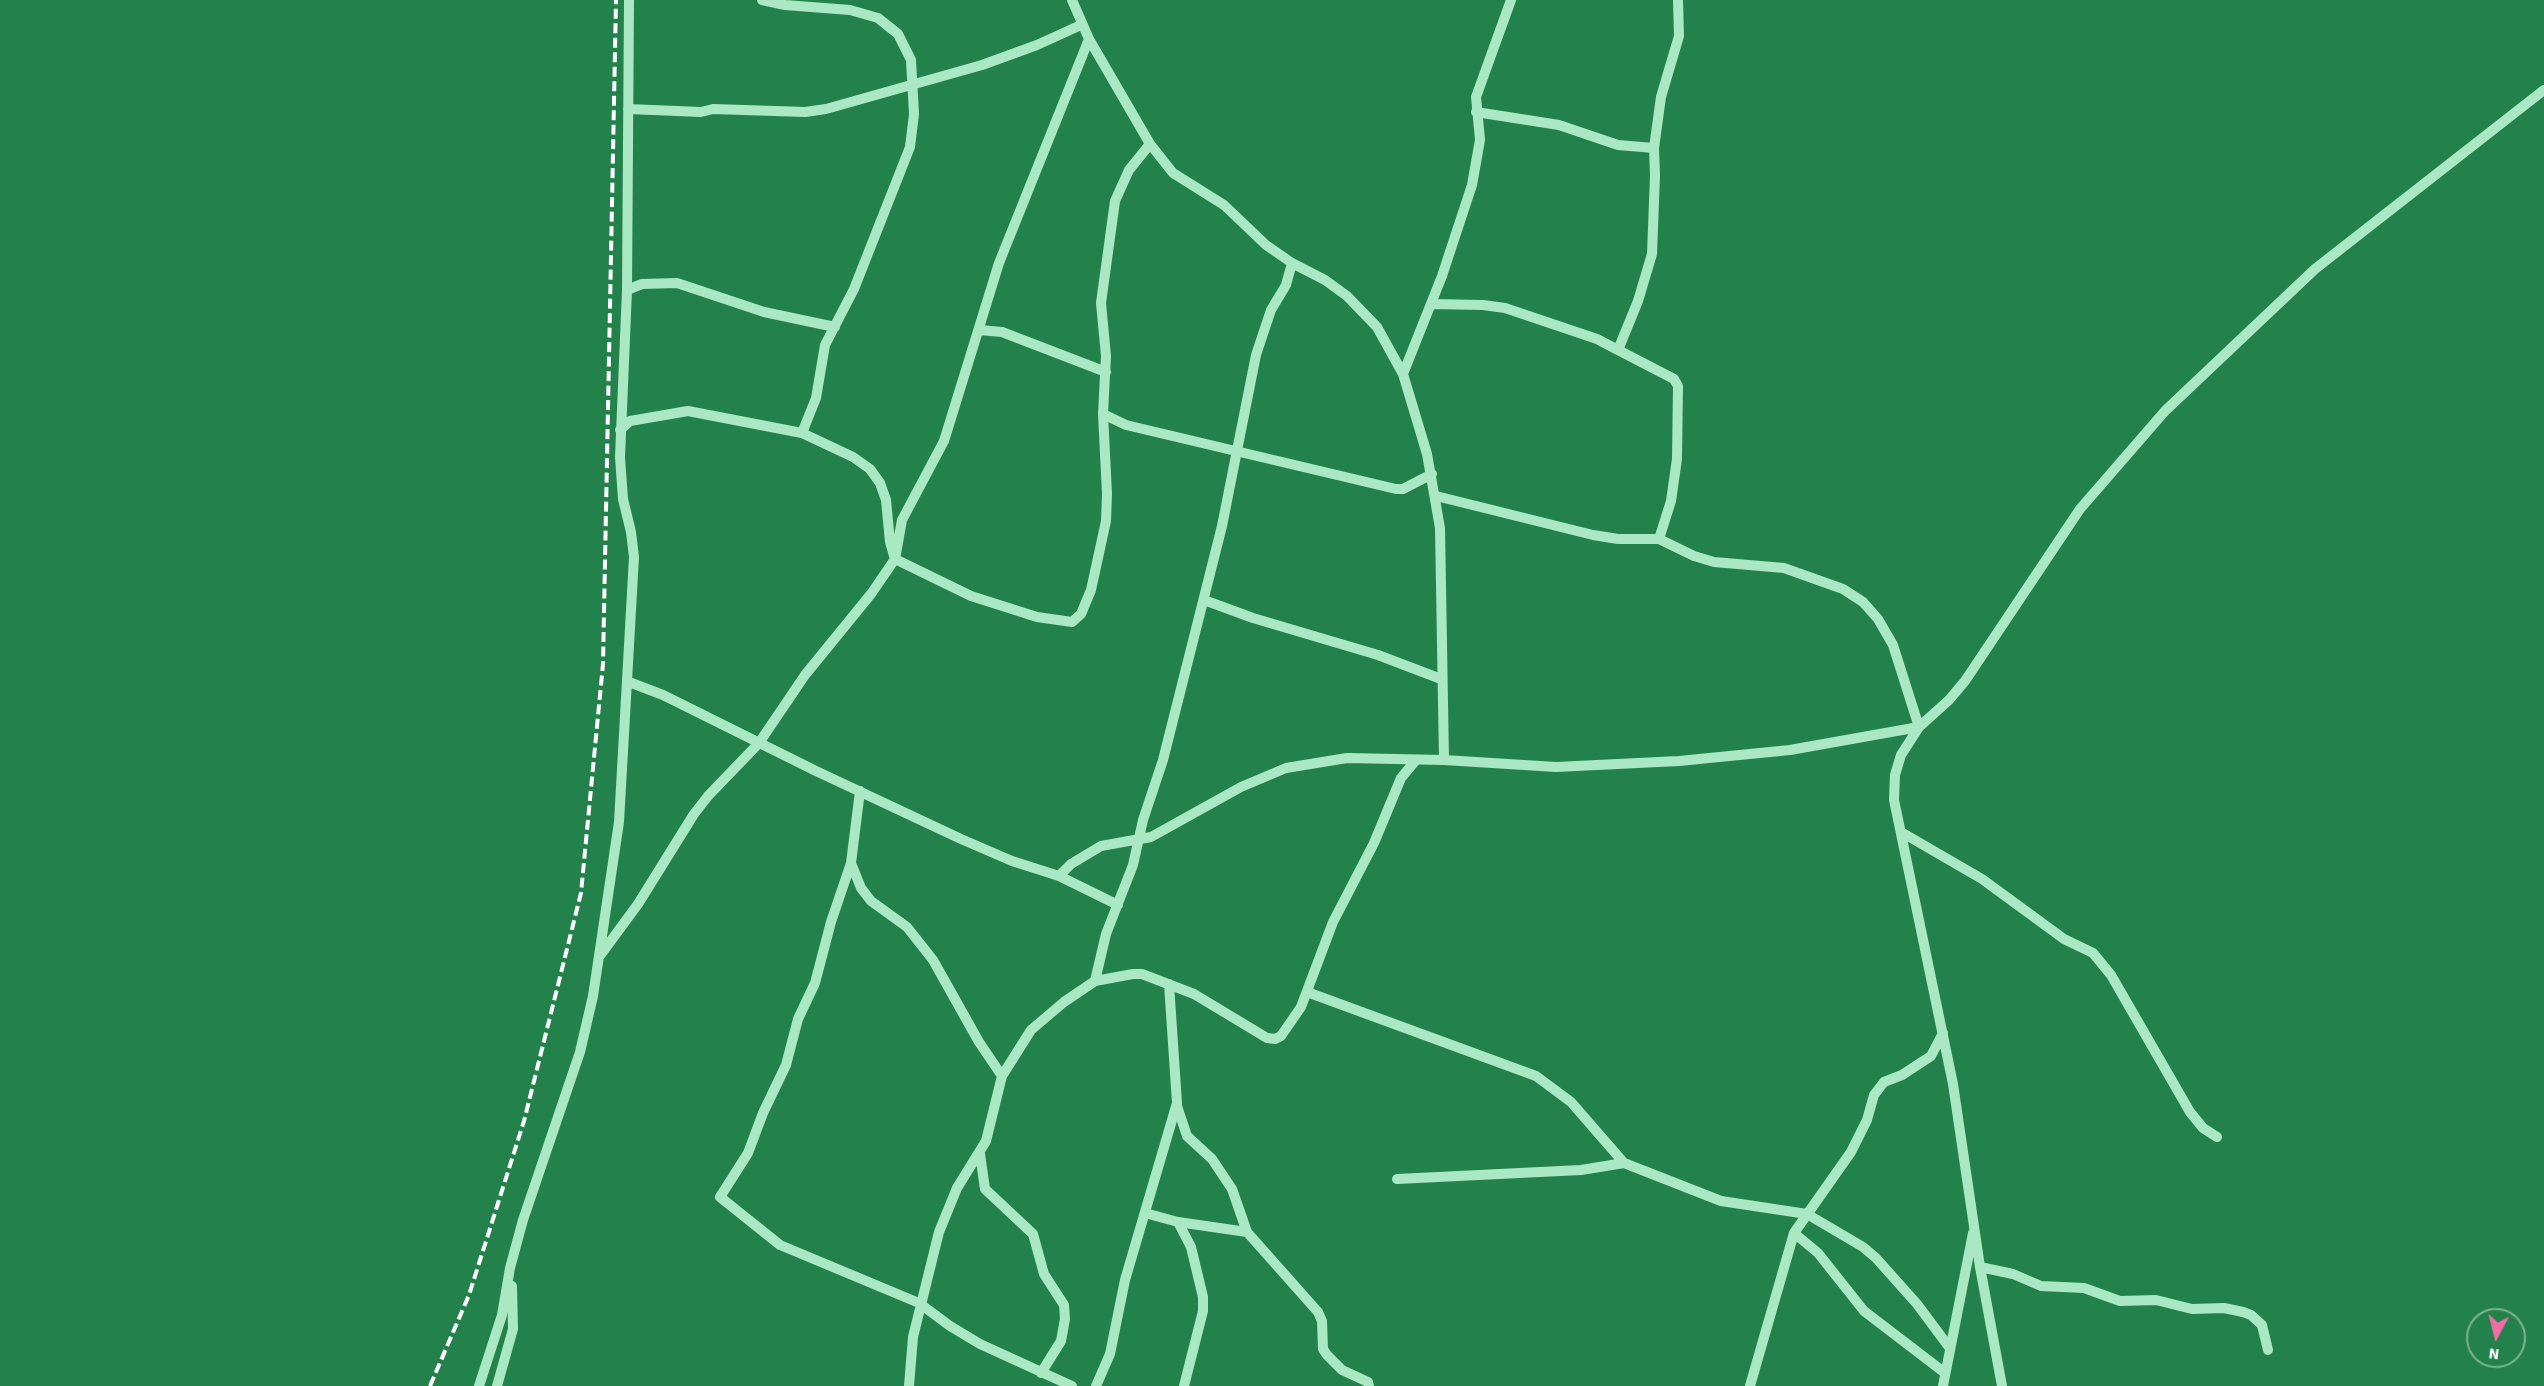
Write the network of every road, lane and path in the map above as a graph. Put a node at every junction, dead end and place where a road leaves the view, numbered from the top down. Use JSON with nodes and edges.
{"nodes":[{"id":1,"x":629,"y":0,"type":"edge"},
{"id":2,"x":762,"y":0,"type":"edge"},
{"id":3,"x":1072,"y":0,"type":"edge"},
{"id":4,"x":1511,"y":0,"type":"edge"},
{"id":5,"x":1678,"y":0,"type":"edge"},
{"id":6,"x":785,"y":2,"type":"edge"},
{"id":7,"x":1081,"y":25,"type":"junction"},
{"id":8,"x":1089,"y":39,"type":"junction"},
{"id":9,"x":912,"y":83,"type":"junction"},
{"id":10,"x":2544,"y":90,"type":"edge"},
{"id":11,"x":628,"y":109,"type":"junction"},
{"id":12,"x":1476,"y":112,"type":"junction"},
{"id":13,"x":1150,"y":144,"type":"junction"},
{"id":14,"x":1654,"y":148,"type":"junction"},
{"id":15,"x":1292,"y":263,"type":"junction"},
{"id":16,"x":627,"y":290,"type":"junction"},
{"id":17,"x":1431,"y":304,"type":"junction"},
{"id":18,"x":834,"y":327,"type":"junction"},
{"id":19,"x":979,"y":330,"type":"junction"},
{"id":20,"x":1618,"y":350,"type":"junction"},
{"id":21,"x":1106,"y":372,"type":"junction"},
{"id":22,"x":1403,"y":374,"type":"junction"},
{"id":23,"x":1103,"y":414,"type":"junction"},
{"id":24,"x":620,"y":430,"type":"junction"},
{"id":25,"x":802,"y":433,"type":"junction"},
{"id":26,"x":1235,"y":451,"type":"junction"},
{"id":27,"x":1432,"y":474,"type":"junction"},
{"id":28,"x":1436,"y":496,"type":"junction"},
{"id":29,"x":1659,"y":539,"type":"junction"},
{"id":30,"x":895,"y":559,"type":"junction"},
{"id":31,"x":1204,"y":600,"type":"junction"},
{"id":32,"x":1441,"y":679,"type":"junction"},
{"id":33,"x":629,"y":681,"type":"junction"},
{"id":34,"x":1919,"y":727,"type":"junction"},
{"id":35,"x":759,"y":743,"type":"junction"},
{"id":36,"x":1416,"y":760,"type":"junction"},
{"id":37,"x":1444,"y":760,"type":"junction"},
{"id":38,"x":861,"y":791,"type":"junction"},
{"id":39,"x":1901,"y":832,"type":"junction"},
{"id":40,"x":1138,"y":839,"type":"junction"},
{"id":41,"x":851,"y":863,"type":"junction"},
{"id":42,"x":1059,"y":876,"type":"junction"},
{"id":43,"x":1118,"y":905,"type":"junction"},
{"id":44,"x":599,"y":957,"type":"junction"},
{"id":45,"x":1095,"y":981,"type":"junction"},
{"id":46,"x":1169,"y":984,"type":"junction"},
{"id":47,"x":1307,"y":992,"type":"junction"},
{"id":48,"x":1943,"y":1033,"type":"junction"},
{"id":49,"x":1002,"y":1076,"type":"junction"},
{"id":50,"x":1177,"y":1103,"type":"junction"},
{"id":51,"x":2217,"y":1137,"type":"dead end"},
{"id":52,"x":980,"y":1154,"type":"junction"},
{"id":53,"x":1624,"y":1163,"type":"junction"},
{"id":54,"x":1397,"y":1179,"type":"dead end"},
{"id":55,"x":1973,"y":1203,"type":"junction"},
{"id":56,"x":1145,"y":1213,"type":"junction"},
{"id":57,"x":1807,"y":1214,"type":"junction"},
{"id":58,"x":1178,"y":1222,"type":"junction"},
{"id":59,"x":1247,"y":1232,"type":"junction"},
{"id":60,"x":1794,"y":1233,"type":"junction"},
{"id":61,"x":1980,"y":1267,"type":"junction"},
{"id":62,"x":509,"y":1274,"type":"junction"},
{"id":63,"x":919,"y":1303,"type":"junction"},
{"id":64,"x":1949,"y":1347,"type":"junction"},
{"id":65,"x":2268,"y":1350,"type":"dead end"},
{"id":66,"x":1041,"y":1373,"type":"junction"},
{"id":67,"x":1945,"y":1373,"type":"junction"},
{"id":68,"x":1057,"y":1383,"type":"edge"},
{"id":69,"x":1185,"y":1384,"type":"edge"},
{"id":70,"x":479,"y":1386,"type":"edge"},
{"id":71,"x":497,"y":1386,"type":"edge"},
{"id":72,"x":909,"y":1386,"type":"edge"},
{"id":73,"x":1072,"y":1386,"type":"edge"},
{"id":74,"x":1096,"y":1386,"type":"edge"},
{"id":75,"x":1369,"y":1386,"type":"edge"},
{"id":76,"x":1750,"y":1386,"type":"edge"},
{"id":77,"x":1943,"y":1386,"type":"edge"},
{"id":78,"x":2002,"y":1386,"type":"edge"}],
"edges":[{"from":1,"to":11,"type":"street"},
{"from":2,"to":6,"type":"street"},
{"from":3,"to":7,"type":"street"},
{"from":4,"to":12,"type":"street"},
{"from":5,"to":14,"type":"street"},
{"from":6,"to":9,"type":"street"},
{"from":7,"to":8,"type":"street"},
{"from":7,"to":9,"type":"street"},
{"from":8,"to":13,"type":"street"},
{"from":8,"to":19,"type":"street"},
{"from":9,"to":11,"type":"street"},
{"from":9,"to":18,"type":"street"},
{"from":10,"to":34,"type":"street"},
{"from":11,"to":16,"type":"street"},
{"from":12,"to":14,"type":"street"},
{"from":12,"to":17,"type":"street"},
{"from":13,"to":15,"type":"street"},
{"from":13,"to":21,"type":"street"},
{"from":14,"to":20,"type":"street"},
{"from":15,"to":22,"type":"street"},
{"from":15,"to":26,"type":"street"},
{"from":16,"to":18,"type":"street"},
{"from":16,"to":24,"type":"street"},
{"from":17,"to":20,"type":"street"},
{"from":17,"to":22,"type":"street"},
{"from":18,"to":25,"type":"street"},
{"from":19,"to":21,"type":"street"},
{"from":19,"to":30,"type":"street"},
{"from":20,"to":29,"type":"street"},
{"from":21,"to":23,"type":"street"},
{"from":22,"to":27,"type":"street"},
{"from":23,"to":26,"type":"street"},
{"from":23,"to":30,"type":"street"},
{"from":24,"to":25,"type":"street"},
{"from":24,"to":33,"type":"street"},
{"from":25,"to":30,"type":"street"},
{"from":26,"to":27,"type":"street"},
{"from":26,"to":31,"type":"street"},
{"from":27,"to":28,"type":"street"},
{"from":28,"to":29,"type":"street"},
{"from":28,"to":32,"type":"street"},
{"from":29,"to":34,"type":"street"},
{"from":30,"to":35,"type":"street"},
{"from":31,"to":32,"type":"street"},
{"from":31,"to":40,"type":"street"},
{"from":32,"to":37,"type":"street"},
{"from":33,"to":35,"type":"street"},
{"from":33,"to":44,"type":"street"},
{"from":34,"to":37,"type":"street"},
{"from":34,"to":39,"type":"street"},
{"from":35,"to":38,"type":"street"},
{"from":35,"to":44,"type":"street"},
{"from":36,"to":37,"type":"street"},
{"from":36,"to":40,"type":"street"},
{"from":36,"to":47,"type":"street"},
{"from":38,"to":41,"type":"street"},
{"from":38,"to":42,"type":"street"},
{"from":39,"to":48,"type":"street"},
{"from":39,"to":51,"type":"street"},
{"from":40,"to":42,"type":"street"},
{"from":40,"to":43,"type":"street"},
{"from":41,"to":49,"type":"street"},
{"from":41,"to":63,"type":"street"},
{"from":42,"to":43,"type":"street"},
{"from":43,"to":45,"type":"street"},
{"from":44,"to":62,"type":"street"},
{"from":45,"to":46,"type":"street"},
{"from":45,"to":49,"type":"street"},
{"from":46,"to":47,"type":"street"},
{"from":46,"to":50,"type":"street"},
{"from":47,"to":53,"type":"street"},
{"from":48,"to":55,"type":"street"},
{"from":48,"to":57,"type":"street"},
{"from":49,"to":52,"type":"street"},
{"from":50,"to":56,"type":"street"},
{"from":50,"to":59,"type":"street"},
{"from":52,"to":63,"type":"street"},
{"from":52,"to":66,"type":"street"},
{"from":53,"to":54,"type":"street"},
{"from":53,"to":57,"type":"street"},
{"from":55,"to":61,"type":"street"},
{"from":55,"to":64,"type":"street"},
{"from":56,"to":58,"type":"street"},
{"from":56,"to":74,"type":"street"},
{"from":57,"to":60,"type":"street"},
{"from":57,"to":64,"type":"street"},
{"from":58,"to":59,"type":"street"},
{"from":58,"to":69,"type":"street"},
{"from":59,"to":75,"type":"street"},
{"from":60,"to":67,"type":"street"},
{"from":60,"to":76,"type":"street"},
{"from":61,"to":65,"type":"street"},
{"from":61,"to":78,"type":"street"},
{"from":62,"to":70,"type":"street"},
{"from":62,"to":71,"type":"street"},
{"from":63,"to":66,"type":"street"},
{"from":63,"to":72,"type":"street"},
{"from":64,"to":67,"type":"street"},
{"from":66,"to":68,"type":"street"},
{"from":67,"to":77,"type":"street"},
{"from":68,"to":73,"type":"street"}]}
